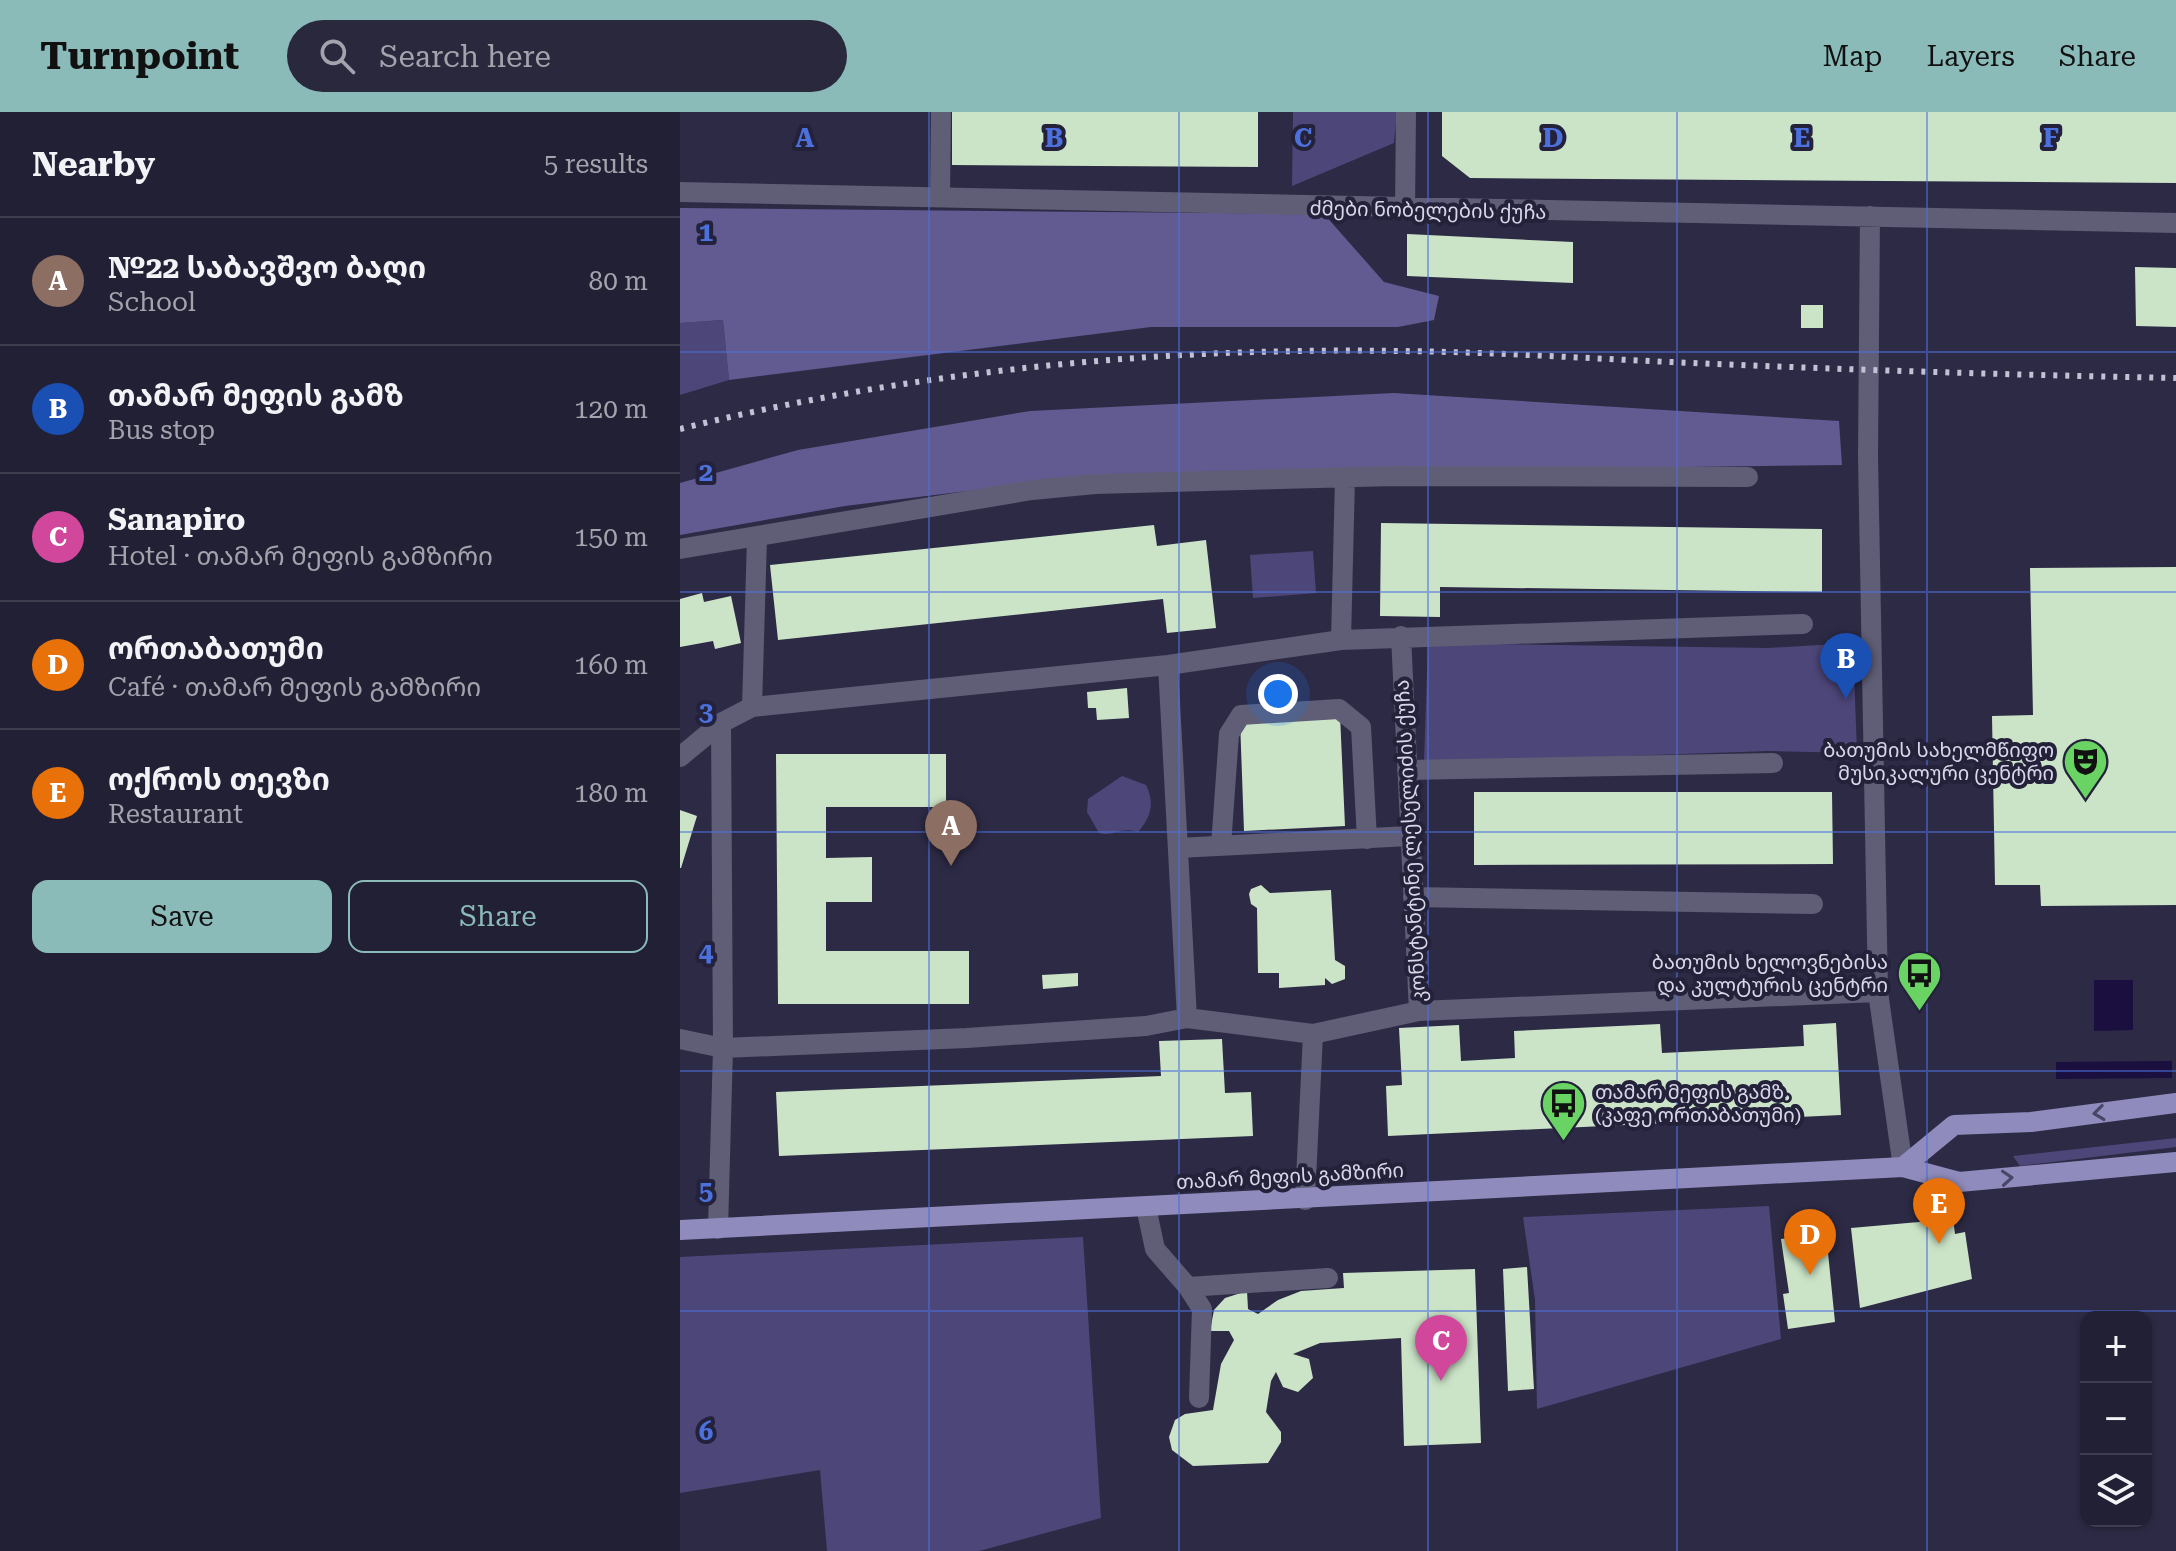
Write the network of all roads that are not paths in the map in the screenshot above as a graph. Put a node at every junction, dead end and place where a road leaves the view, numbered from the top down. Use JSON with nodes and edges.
{"nodes":[{"id":1,"x":941,"y":112,"type":"edge"},
{"id":2,"x":1406,"y":112,"type":"edge"},
{"id":3,"x":680,"y":192,"type":"edge"},
{"id":4,"x":940,"y":198,"type":"junction"},
{"id":5,"x":1405,"y":210,"type":"junction"},
{"id":6,"x":1870,"y":216,"type":"junction"},
{"id":7,"x":2176,"y":223,"type":"edge"},
{"id":8,"x":1748,"y":477,"type":"dead end"},
{"id":9,"x":1345,"y":478,"type":"junction"},
{"id":10,"x":757,"y":538,"type":"junction"},
{"id":11,"x":680,"y":549,"type":"edge"},
{"id":12,"x":1803,"y":624,"type":"dead end"},
{"id":13,"x":1401,"y":636,"type":"junction"},
{"id":14,"x":1341,"y":640,"type":"junction"},
{"id":15,"x":1168,"y":665,"type":"junction"},
{"id":16,"x":752,"y":707,"type":"junction"},
{"id":17,"x":721,"y":723,"type":"junction"},
{"id":18,"x":680,"y":757,"type":"edge"},
{"id":19,"x":1773,"y":763,"type":"dead end"},
{"id":20,"x":1407,"y":770,"type":"junction"},
{"id":21,"x":1409,"y":836,"type":"junction"},
{"id":22,"x":1367,"y":839,"type":"junction"},
{"id":23,"x":1221,"y":846,"type":"junction"},
{"id":24,"x":1178,"y":848,"type":"junction"},
{"id":25,"x":1413,"y":897,"type":"junction"},
{"id":26,"x":1813,"y":904,"type":"dead end"},
{"id":27,"x":1878,"y":992,"type":"junction"},
{"id":28,"x":1419,"y":1011,"type":"junction"},
{"id":29,"x":1187,"y":1018,"type":"junction"},
{"id":30,"x":1313,"y":1034,"type":"junction"},
{"id":31,"x":680,"y":1039,"type":"edge"},
{"id":32,"x":723,"y":1048,"type":"junction"},
{"id":33,"x":2176,"y":1103,"type":"edge"},
{"id":34,"x":2176,"y":1162,"type":"edge"},
{"id":35,"x":1903,"y":1167,"type":"junction"},
{"id":36,"x":1305,"y":1200,"type":"junction"},
{"id":37,"x":1146,"y":1207,"type":"junction"},
{"id":38,"x":718,"y":1229,"type":"junction"},
{"id":39,"x":680,"y":1230,"type":"edge"},
{"id":40,"x":1328,"y":1278,"type":"dead end"},
{"id":41,"x":1188,"y":1287,"type":"junction"},
{"id":42,"x":1199,"y":1398,"type":"dead end"}],
"edges":[{"from":1,"to":4,"type":"street"},
{"from":2,"to":5,"type":"street"},
{"from":3,"to":4,"type":"street","name":"ძმები ნობელების ქუჩა"},
{"from":4,"to":5,"type":"street","name":"ძმები ნობელების ქუჩა"},
{"from":5,"to":6,"type":"street","name":"ძმები ნობელების ქუჩა"},
{"from":6,"to":7,"type":"street","name":"ძმები ნობელების ქუჩა"},
{"from":6,"to":27,"type":"street"},
{"from":8,"to":9,"type":"street"},
{"from":9,"to":10,"type":"street"},
{"from":9,"to":14,"type":"street"},
{"from":10,"to":11,"type":"street"},
{"from":10,"to":16,"type":"street"},
{"from":12,"to":13,"type":"street"},
{"from":13,"to":14,"type":"street"},
{"from":13,"to":20,"type":"street","name":"კონსტანტინე ლესელიძის ქუჩა"},
{"from":14,"to":15,"type":"street"},
{"from":15,"to":16,"type":"street"},
{"from":15,"to":24,"type":"street"},
{"from":16,"to":17,"type":"street"},
{"from":17,"to":18,"type":"street"},
{"from":17,"to":32,"type":"street"},
{"from":19,"to":20,"type":"street"},
{"from":20,"to":21,"type":"street","name":"კონსტანტინე ლესელიძის ქუჩა"},
{"from":21,"to":22,"type":"street"},
{"from":21,"to":25,"type":"street","name":"კონსტანტინე ლესელიძის ქუჩა"},
{"from":22,"to":23,"type":"street"},
{"from":22,"to":23,"type":"street"},
{"from":23,"to":24,"type":"street"},
{"from":24,"to":29,"type":"street"},
{"from":25,"to":26,"type":"street"},
{"from":25,"to":28,"type":"street","name":"კონსტანტინე ლესელიძის ქუჩა"},
{"from":27,"to":28,"type":"street"},
{"from":27,"to":35,"type":"street"},
{"from":28,"to":30,"type":"street","name":"კონსტანტინე ლესელიძის ქუჩა"},
{"from":29,"to":30,"type":"street","name":"კონსტანტინე ლესელიძის ქუჩა"},
{"from":29,"to":32,"type":"street","name":"კონსტანტინე ლესელიძის ქუჩა"},
{"from":30,"to":36,"type":"street"},
{"from":31,"to":32,"type":"street","name":"კონსტანტინე ლესელიძის ქუჩა"},
{"from":32,"to":38,"type":"street"},
{"from":33,"to":35,"type":"main road","one_way":true},
{"from":35,"to":34,"type":"main road","name":"თამარ მეფის გამზირი","one_way":true},
{"from":35,"to":36,"type":"main road","name":"თამარ მეფის გამზირი"},
{"from":36,"to":37,"type":"main road","name":"თამარ მეფის გამზირი"},
{"from":37,"to":38,"type":"main road","name":"თამარ მეფის გამზირი"},
{"from":37,"to":41,"type":"street"},
{"from":38,"to":39,"type":"main road","name":"თამარ მეფის გამზირი"},
{"from":40,"to":41,"type":"street"},
{"from":41,"to":42,"type":"street"}]}
